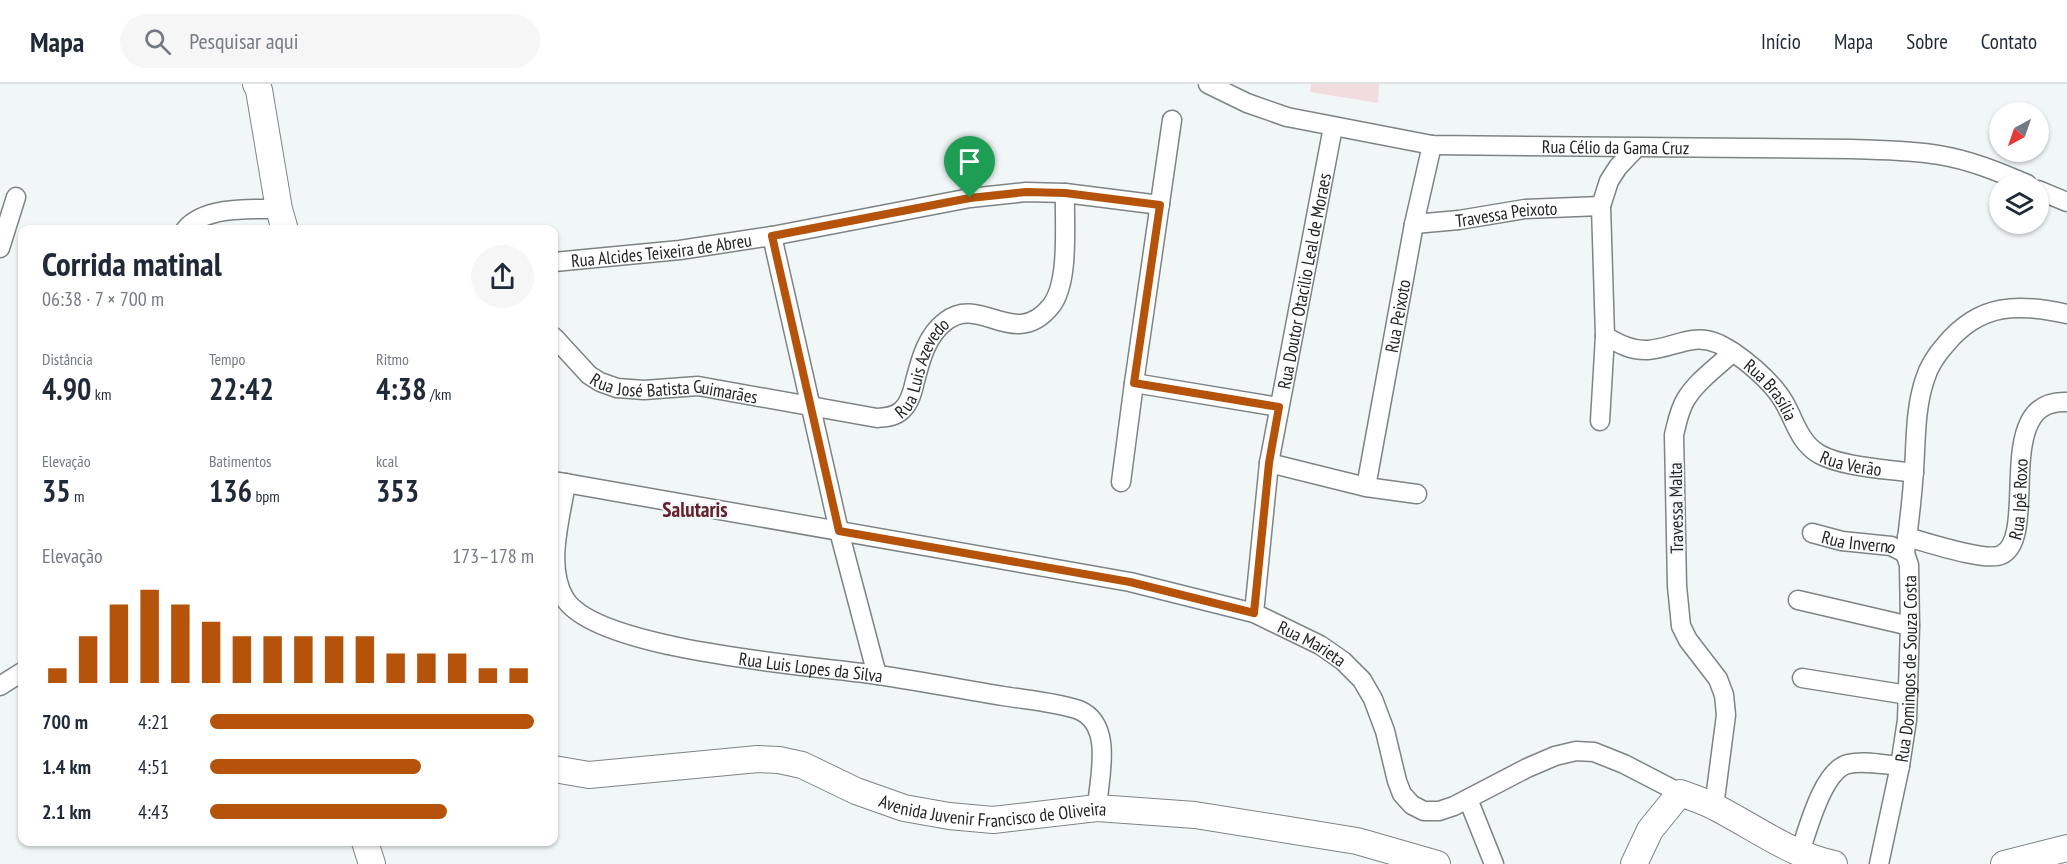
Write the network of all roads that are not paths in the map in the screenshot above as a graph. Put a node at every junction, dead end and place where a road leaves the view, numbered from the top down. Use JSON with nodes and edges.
{"nodes":[{"id":1,"x":1208,"y":84,"type":"edge"},
{"id":2,"x":260,"y":86,"type":"edge"},
{"id":3,"x":1172,"y":120,"type":"dead end"},
{"id":4,"x":1333,"y":127,"type":"junction"},
{"id":5,"x":1432,"y":144,"type":"junction"},
{"id":6,"x":1636,"y":147,"type":"junction"},
{"id":7,"x":2001,"y":174,"type":"edge"},
{"id":8,"x":1065,"y":193,"type":"junction"},
{"id":9,"x":2049,"y":195,"type":"edge"},
{"id":10,"x":16,"y":197,"type":"dead end"},
{"id":11,"x":2067,"y":202,"type":"edge"},
{"id":12,"x":1160,"y":205,"type":"junction"},
{"id":13,"x":1601,"y":206,"type":"junction"},
{"id":14,"x":282,"y":219,"type":"edge"},
{"id":15,"x":1414,"y":224,"type":"junction"},
{"id":16,"x":190,"y":225,"type":"edge"},
{"id":17,"x":772,"y":236,"type":"junction"},
{"id":18,"x":0,"y":248,"type":"edge"},
{"id":19,"x":558,"y":262,"type":"edge"},
{"id":20,"x":2067,"y":314,"type":"edge"},
{"id":21,"x":1605,"y":336,"type":"junction"},
{"id":22,"x":558,"y":341,"type":"edge"},
{"id":23,"x":1733,"y":352,"type":"junction"},
{"id":24,"x":1134,"y":383,"type":"junction"},
{"id":25,"x":2067,"y":402,"type":"edge"},
{"id":26,"x":811,"y":407,"type":"junction"},
{"id":27,"x":1279,"y":407,"type":"junction"},
{"id":28,"x":1600,"y":421,"type":"dead end"},
{"id":29,"x":1799,"y":434,"type":"joint"},
{"id":30,"x":1269,"y":463,"type":"junction"},
{"id":31,"x":1914,"y":473,"type":"junction"},
{"id":32,"x":560,"y":482,"type":"edge"},
{"id":33,"x":1121,"y":482,"type":"dead end"},
{"id":34,"x":1366,"y":487,"type":"junction"},
{"id":35,"x":1416,"y":494,"type":"dead end"},
{"id":36,"x":558,"y":522,"type":"edge"},
{"id":37,"x":839,"y":531,"type":"junction"},
{"id":38,"x":1812,"y":533,"type":"dead end"},
{"id":39,"x":1906,"y":545,"type":"junction"},
{"id":40,"x":558,"y":578,"type":"edge"},
{"id":41,"x":1798,"y":600,"type":"dead end"},
{"id":42,"x":1254,"y":613,"type":"junction"},
{"id":43,"x":1910,"y":626,"type":"junction"},
{"id":44,"x":18,"y":675,"type":"edge"},
{"id":45,"x":877,"y":675,"type":"junction"},
{"id":46,"x":1802,"y":678,"type":"dead end"},
{"id":47,"x":0,"y":686,"type":"edge"},
{"id":48,"x":1908,"y":695,"type":"junction"},
{"id":49,"x":1900,"y":766,"type":"junction"},
{"id":50,"x":558,"y":770,"type":"edge"},
{"id":51,"x":1680,"y":793,"type":"junction"},
{"id":52,"x":1468,"y":799,"type":"junction"},
{"id":53,"x":1714,"y":807,"type":"junction"},
{"id":54,"x":1097,"y":808,"type":"junction"},
{"id":55,"x":366,"y":846,"type":"edge"},
{"id":56,"x":2067,"y":848,"type":"edge"},
{"id":57,"x":1800,"y":852,"type":"junction"},
{"id":58,"x":372,"y":864,"type":"edge"},
{"id":59,"x":1437,"y":864,"type":"edge"},
{"id":60,"x":1494,"y":864,"type":"edge"},
{"id":61,"x":1634,"y":864,"type":"edge"},
{"id":62,"x":1834,"y":864,"type":"edge"},
{"id":63,"x":1879,"y":864,"type":"edge"},
{"id":64,"x":2004,"y":864,"type":"edge"}],
"edges":[{"from":1,"to":4,"type":"street","name":"Rua Célio da Gama Cruz"},
{"from":2,"to":14,"type":"main road"},
{"from":3,"to":12,"type":"street"},
{"from":4,"to":5,"type":"street","name":"Rua Célio da Gama Cruz"},
{"from":4,"to":27,"type":"street","name":"Rua Doutor Otacilio Leal de Moraes"},
{"from":5,"to":6,"type":"street","name":"Rua Célio da Gama Cruz"},
{"from":5,"to":15,"type":"street","name":"Rua Peixoto"},
{"from":6,"to":7,"type":"street","name":"Rua Célio da Gama Cruz"},
{"from":6,"to":13,"type":"street"},
{"from":8,"to":12,"type":"street","name":"Rua Alcides Teixeira de Abreu"},
{"from":8,"to":17,"type":"street","name":"Rua Alcides Teixeira de Abreu"},
{"from":8,"to":26,"type":"street","name":"Rua Luis Azevedo"},
{"from":9,"to":11,"type":"street"},
{"from":10,"to":18,"type":"street"},
{"from":12,"to":24,"type":"street"},
{"from":13,"to":15,"type":"street","name":"Travessa Peixoto"},
{"from":13,"to":21,"type":"street"},
{"from":14,"to":16,"type":"street"},
{"from":15,"to":34,"type":"street","name":"Rua Peixoto"},
{"from":17,"to":19,"type":"street","name":"Rua Alcides Teixeira de Abreu"},
{"from":17,"to":26,"type":"street"},
{"from":20,"to":31,"type":"street"},
{"from":21,"to":23,"type":"street"},
{"from":21,"to":28,"type":"street"},
{"from":22,"to":26,"type":"street","name":"Rua José Batista Guimarães"},
{"from":23,"to":29,"type":"street","name":"Rua Brasília"},
{"from":23,"to":53,"type":"street","name":"Travessa Malta"},
{"from":24,"to":27,"type":"street"},
{"from":24,"to":33,"type":"street"},
{"from":25,"to":39,"type":"street","name":"Rua Ipê Roxo"},
{"from":26,"to":37,"type":"street"},
{"from":27,"to":30,"type":"street","name":"Rua Doutor Otacilio Leal de Moraes"},
{"from":29,"to":31,"type":"street","name":"Rua Verão"},
{"from":30,"to":34,"type":"street"},
{"from":30,"to":42,"type":"street","name":"Rua Doutor Otacilio Leal de Moraes"},
{"from":31,"to":39,"type":"street","name":"Rua Domingos de Souza Costa"},
{"from":32,"to":36,"type":"street","name":"Rua Luis Lopes da Silva"},
{"from":32,"to":37,"type":"street","name":"Rua Marieta"},
{"from":34,"to":35,"type":"street"},
{"from":37,"to":42,"type":"street","name":"Rua Marieta"},
{"from":37,"to":45,"type":"street"},
{"from":38,"to":39,"type":"street","name":"Rua Inverno"},
{"from":39,"to":43,"type":"street","name":"Rua Domingos de Souza Costa"},
{"from":40,"to":45,"type":"street","name":"Rua Luis Lopes da Silva"},
{"from":41,"to":43,"type":"street"},
{"from":42,"to":52,"type":"street","name":"Rua Marieta"},
{"from":43,"to":48,"type":"street","name":"Rua Domingos de Souza Costa"},
{"from":44,"to":47,"type":"street"},
{"from":45,"to":54,"type":"street","name":"Rua Luis Lopes da Silva"},
{"from":46,"to":48,"type":"street"},
{"from":48,"to":49,"type":"street","name":"Rua Domingos de Souza Costa"},
{"from":49,"to":57,"type":"street"},
{"from":49,"to":63,"type":"street","name":"Rua Domingos de Souza Costa"},
{"from":50,"to":54,"type":"main road","name":"Avenida Juvenir Francisco de Oliveira"},
{"from":51,"to":52,"type":"street","name":"Rua Marieta"},
{"from":51,"to":53,"type":"main road"},
{"from":51,"to":61,"type":"main road"},
{"from":52,"to":60,"type":"street"},
{"from":53,"to":57,"type":"main road"},
{"from":54,"to":59,"type":"main road","name":"Avenida Juvenir Francisco de Oliveira"},
{"from":55,"to":58,"type":"main road"},
{"from":56,"to":64,"type":"main road"},
{"from":57,"to":62,"type":"main road"}]}
